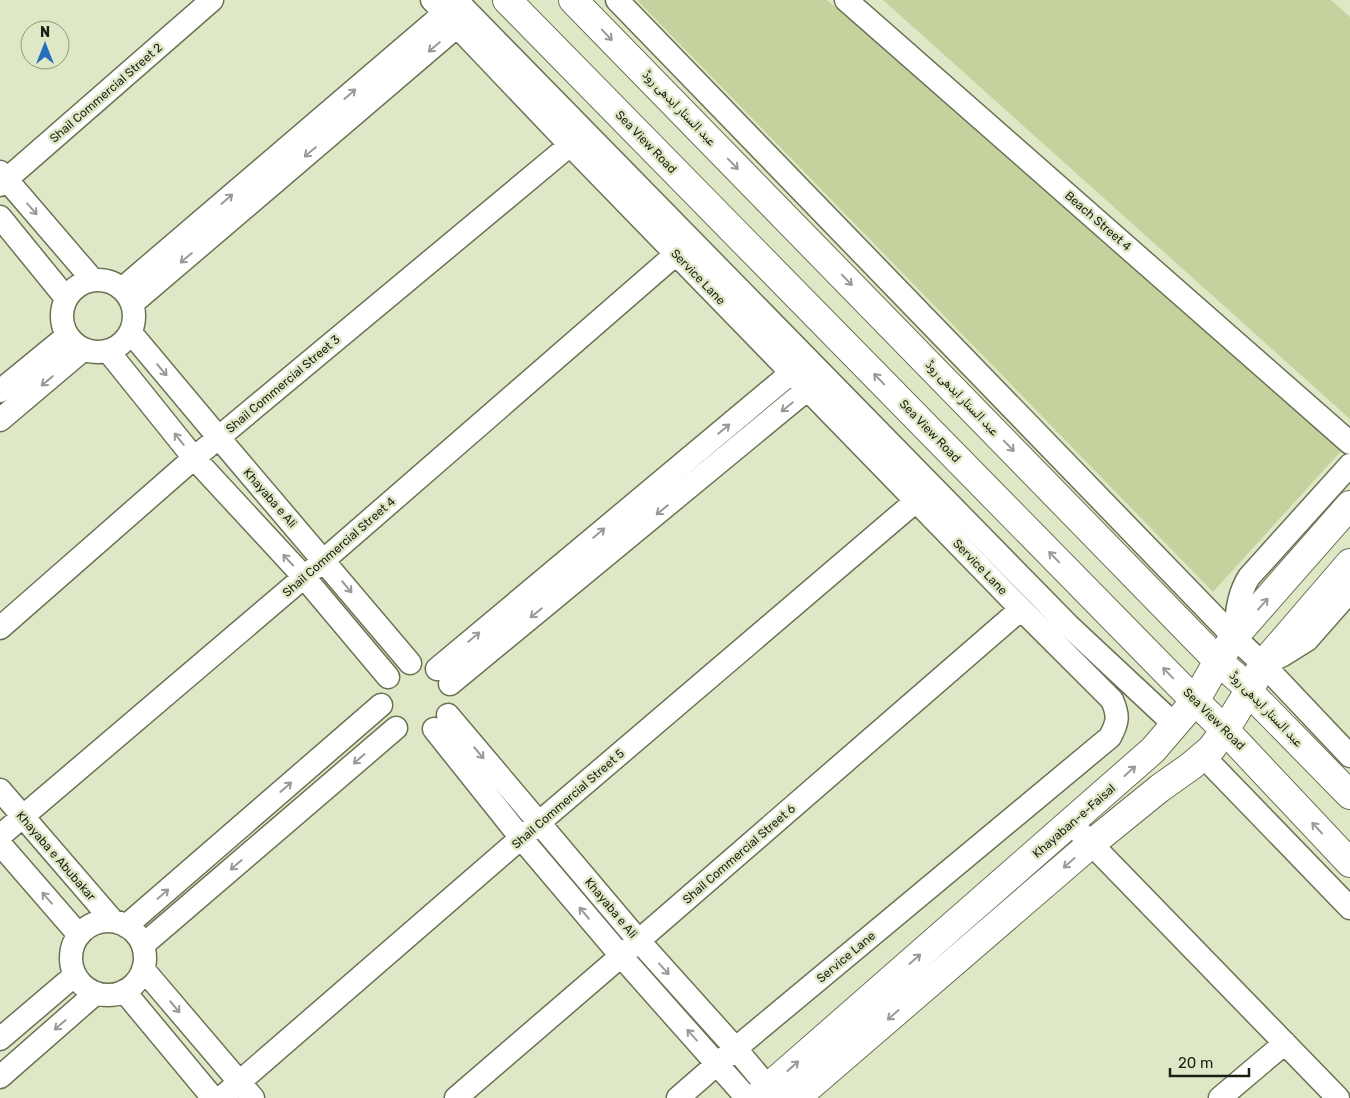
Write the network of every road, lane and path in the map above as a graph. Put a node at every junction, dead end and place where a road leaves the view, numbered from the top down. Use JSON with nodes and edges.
{"nodes":[{"id":1,"x":212,"y":0,"type":"edge"},
{"id":2,"x":507,"y":0,"type":"edge"},
{"id":3,"x":573,"y":0,"type":"edge"},
{"id":4,"x":617,"y":0,"type":"edge"},
{"id":5,"x":846,"y":0,"type":"edge"},
{"id":6,"x":453,"y":9,"type":"edge"},
{"id":7,"x":570,"y":145,"type":"junction"},
{"id":8,"x":2,"y":179,"type":"edge"},
{"id":9,"x":0,"y":217,"type":"edge"},
{"id":10,"x":676,"y":254,"type":"junction"},
{"id":11,"x":92,"y":279,"type":"junction"},
{"id":12,"x":128,"y":295,"type":"junction"},
{"id":13,"x":66,"y":298,"type":"junction"},
{"id":14,"x":131,"y":333,"type":"junction"},
{"id":15,"x":76,"y":343,"type":"junction"},
{"id":16,"x":108,"y":351,"type":"junction"},
{"id":17,"x":800,"y":365,"type":"junction"},
{"id":18,"x":816,"y":383,"type":"junction"},
{"id":19,"x":0,"y":391,"type":"edge"},
{"id":20,"x":0,"y":420,"type":"edge"},
{"id":21,"x":218,"y":438,"type":"junction"},
{"id":22,"x":1350,"y":443,"type":"edge"},
{"id":23,"x":194,"y":458,"type":"junction"},
{"id":24,"x":1350,"y":465,"type":"edge"},
{"id":25,"x":916,"y":501,"type":"junction"},
{"id":26,"x":1350,"y":505,"type":"edge"},
{"id":27,"x":324,"y":560,"type":"junction"},
{"id":28,"x":1350,"y":563,"type":"edge"},
{"id":29,"x":304,"y":577,"type":"junction"},
{"id":30,"x":1350,"y":591,"type":"edge"},
{"id":31,"x":1021,"y":609,"type":"junction"},
{"id":32,"x":0,"y":628,"type":"edge"},
{"id":33,"x":1234,"y":637,"type":"junction"},
{"id":34,"x":1218,"y":661,"type":"junction"},
{"id":35,"x":410,"y":663,"type":"junction"},
{"id":36,"x":1263,"y":664,"type":"junction"},
{"id":37,"x":443,"y":676,"type":"junction"},
{"id":38,"x":388,"y":677,"type":"junction"},
{"id":39,"x":1250,"y":689,"type":"junction"},
{"id":40,"x":1195,"y":701,"type":"junction"},
{"id":41,"x":382,"y":705,"type":"junction"},
{"id":42,"x":441,"y":722,"type":"junction"},
{"id":43,"x":1175,"y":725,"type":"junction"},
{"id":44,"x":396,"y":728,"type":"junction"},
{"id":45,"x":1225,"y":730,"type":"junction"},
{"id":46,"x":1203,"y":756,"type":"junction"},
{"id":47,"x":1350,"y":756,"type":"edge"},
{"id":48,"x":0,"y":790,"type":"edge"},
{"id":49,"x":1350,"y":795,"type":"edge"},
{"id":50,"x":22,"y":817,"type":"junction"},
{"id":51,"x":539,"y":823,"type":"junction"},
{"id":52,"x":1071,"y":823,"type":"junction"},
{"id":53,"x":0,"y":836,"type":"edge"},
{"id":54,"x":521,"y":838,"type":"junction"},
{"id":55,"x":0,"y":844,"type":"edge"},
{"id":56,"x":1091,"y":844,"type":"junction"},
{"id":57,"x":1350,"y":864,"type":"edge"},
{"id":58,"x":1350,"y":908,"type":"edge"},
{"id":59,"x":120,"y":923,"type":"junction"},
{"id":60,"x":79,"y":935,"type":"junction"},
{"id":61,"x":639,"y":941,"type":"junction"},
{"id":62,"x":143,"y":945,"type":"junction"},
{"id":63,"x":621,"y":956,"type":"junction"},
{"id":64,"x":143,"y":969,"type":"junction"},
{"id":65,"x":75,"y":975,"type":"junction"},
{"id":66,"x":124,"y":991,"type":"junction"},
{"id":67,"x":96,"y":993,"type":"junction"},
{"id":68,"x":0,"y":1039,"type":"edge"},
{"id":69,"x":1285,"y":1043,"type":"junction"},
{"id":70,"x":736,"y":1049,"type":"junction"},
{"id":71,"x":717,"y":1064,"type":"junction"},
{"id":72,"x":0,"y":1077,"type":"edge"},
{"id":73,"x":246,"y":1090,"type":"edge"},
{"id":74,"x":762,"y":1095,"type":"edge"},
{"id":75,"x":213,"y":1098,"type":"edge"},
{"id":76,"x":221,"y":1098,"type":"edge"},
{"id":77,"x":456,"y":1098,"type":"edge"},
{"id":78,"x":678,"y":1098,"type":"edge"},
{"id":79,"x":796,"y":1098,"type":"edge"},
{"id":80,"x":1220,"y":1098,"type":"edge"},
{"id":81,"x":1338,"y":1098,"type":"edge"}],
"edges":[{"from":1,"to":8,"type":"street","name":"Shail Commercial Street 2"},
{"from":40,"to":2,"type":"main road","name":"Sea View Road","one_way":true},
{"from":3,"to":34,"type":"main road","name":"عبد الستار ایدھی روڈ","one_way":true},
{"from":4,"to":33,"type":"street"},
{"from":5,"to":22,"type":"street","name":"Beach Street 4"},
{"from":6,"to":7,"type":"street","name":"Service Lane"},
{"from":6,"to":12,"type":"street"},
{"from":6,"to":17,"type":"street"},
{"from":7,"to":10,"type":"street","name":"Service Lane"},
{"from":7,"to":21,"type":"street","name":"Shail Commercial Street 3"},
{"from":8,"to":11,"type":"street","one_way":true},
{"from":9,"to":13,"type":"street"},
{"from":10,"to":17,"type":"street","name":"Service Lane"},
{"from":10,"to":27,"type":"street","name":"Shail Commercial Street 4"},
{"from":11,"to":12,"type":"street"},
{"from":11,"to":13,"type":"street"},
{"from":12,"to":14,"type":"street"},
{"from":13,"to":15,"type":"street"},
{"from":14,"to":16,"type":"street"},
{"from":14,"to":21,"type":"street","name":"Khayaba e Ali","one_way":true},
{"from":15,"to":16,"type":"street"},
{"from":15,"to":19,"type":"street"},
{"from":15,"to":20,"type":"street","one_way":true},
{"from":23,"to":16,"type":"street","one_way":true},
{"from":17,"to":18,"type":"street","name":"Service Lane"},
{"from":37,"to":17,"type":"street","one_way":true},
{"from":18,"to":25,"type":"street","name":"Service Lane"},
{"from":18,"to":37,"type":"street","one_way":true},
{"from":18,"to":43,"type":"street"},
{"from":21,"to":23,"type":"street","name":"Shail Commercial Street 3"},
{"from":21,"to":27,"type":"street","name":"Khayaba e Ali"},
{"from":29,"to":23,"type":"street","one_way":true},
{"from":23,"to":32,"type":"street","name":"Shail Commercial Street 3"},
{"from":24,"to":33,"type":"street"},
{"from":25,"to":31,"type":"street","name":"Service Lane"},
{"from":25,"to":51,"type":"street","name":"Shail Commercial Street 5"},
{"from":33,"to":26,"type":"main road","name":"Khayaban-e-Faisal","one_way":true},
{"from":27,"to":29,"type":"street","name":"Shail Commercial Street 4"},
{"from":27,"to":35,"type":"street","name":"Khayaba e Ali","one_way":true},
{"from":28,"to":36,"type":"main road"},
{"from":29,"to":38,"type":"street"},
{"from":29,"to":50,"type":"street","name":"Shail Commercial Street 4"},
{"from":30,"to":36,"type":"street"},
{"from":31,"to":61,"type":"street","name":"Shail Commercial Street 6"},
{"from":31,"to":70,"type":"street","name":"Service Lane"},
{"from":33,"to":34,"type":"main road","name":"Khayaban-e-Faisal"},
{"from":33,"to":36,"type":"street"},
{"from":34,"to":39,"type":"main road","name":"عبد الستار ایدھی روڈ"},
{"from":34,"to":40,"type":"main road","name":"Khayaban-e-Faisal"},
{"from":35,"to":37,"type":"street"},
{"from":35,"to":38,"type":"street"},
{"from":36,"to":39,"type":"main road"},
{"from":36,"to":47,"type":"street"},
{"from":37,"to":42,"type":"street"},
{"from":38,"to":41,"type":"street"},
{"from":39,"to":45,"type":"main road"},
{"from":39,"to":49,"type":"main road","name":"عبد الستار ایدھی روڈ"},
{"from":40,"to":43,"type":"main road","name":"Khayaban-e-Faisal"},
{"from":40,"to":45,"type":"main road","name":"Sea View Road"},
{"from":41,"to":44,"type":"street"},
{"from":59,"to":41,"type":"street","one_way":true},
{"from":42,"to":44,"type":"street"},
{"from":42,"to":51,"type":"street","name":"Khayaba e Ali","one_way":true},
{"from":42,"to":54,"type":"street","name":"Khayaba e Ali"},
{"from":52,"to":43,"type":"main road","name":"Khayaban-e-Faisal","one_way":true},
{"from":44,"to":62,"type":"street","one_way":true},
{"from":45,"to":46,"type":"main road"},
{"from":57,"to":45,"type":"main road","name":"Sea View Road","one_way":true},
{"from":46,"to":56,"type":"main road"},
{"from":46,"to":58,"type":"street"},
{"from":48,"to":50,"type":"street","name":"Khayaba e Abubakar"},
{"from":50,"to":53,"type":"street","name":"Shail Commercial Street 4"},
{"from":50,"to":59,"type":"street","name":"Khayaba e Abubakar"},
{"from":51,"to":54,"type":"street","name":"Shail Commercial Street 5"},
{"from":51,"to":61,"type":"street","name":"Khayaba e Ali"},
{"from":52,"to":56,"type":"street"},
{"from":74,"to":52,"type":"main road","name":"Khayaban-e-Faisal","one_way":true},
{"from":63,"to":54,"type":"street","name":"Khayaba e Ali","one_way":true},
{"from":54,"to":73,"type":"street","name":"Shail Commercial Street 5"},
{"from":60,"to":55,"type":"street","one_way":true},
{"from":56,"to":69,"type":"street"},
{"from":56,"to":79,"type":"main road","one_way":true},
{"from":59,"to":60,"type":"street"},
{"from":59,"to":62,"type":"street"},
{"from":60,"to":65,"type":"street"},
{"from":61,"to":63,"type":"street","name":"Shail Commercial Street 6"},
{"from":61,"to":70,"type":"street","name":"Khayaba e Ali","one_way":true},
{"from":62,"to":64,"type":"street"},
{"from":71,"to":63,"type":"street","name":"Khayaba e Ali","one_way":true},
{"from":63,"to":77,"type":"street","name":"Shail Commercial Street 6"},
{"from":64,"to":66,"type":"street"},
{"from":64,"to":73,"type":"street","one_way":true},
{"from":65,"to":67,"type":"street"},
{"from":65,"to":68,"type":"street"},
{"from":66,"to":67,"type":"street"},
{"from":66,"to":75,"type":"street"},
{"from":67,"to":72,"type":"street","one_way":true},
{"from":69,"to":80,"type":"street"},
{"from":69,"to":81,"type":"street"},
{"from":70,"to":71,"type":"street","name":"Service Lane"},
{"from":70,"to":74,"type":"street","name":"Khayaba e Ali"},
{"from":71,"to":74,"type":"street","name":"Khayaba e Ali"},
{"from":71,"to":78,"type":"street","name":"Service Lane"},
{"from":73,"to":76,"type":"street","name":"Shail Commercial Street 5"}]}
